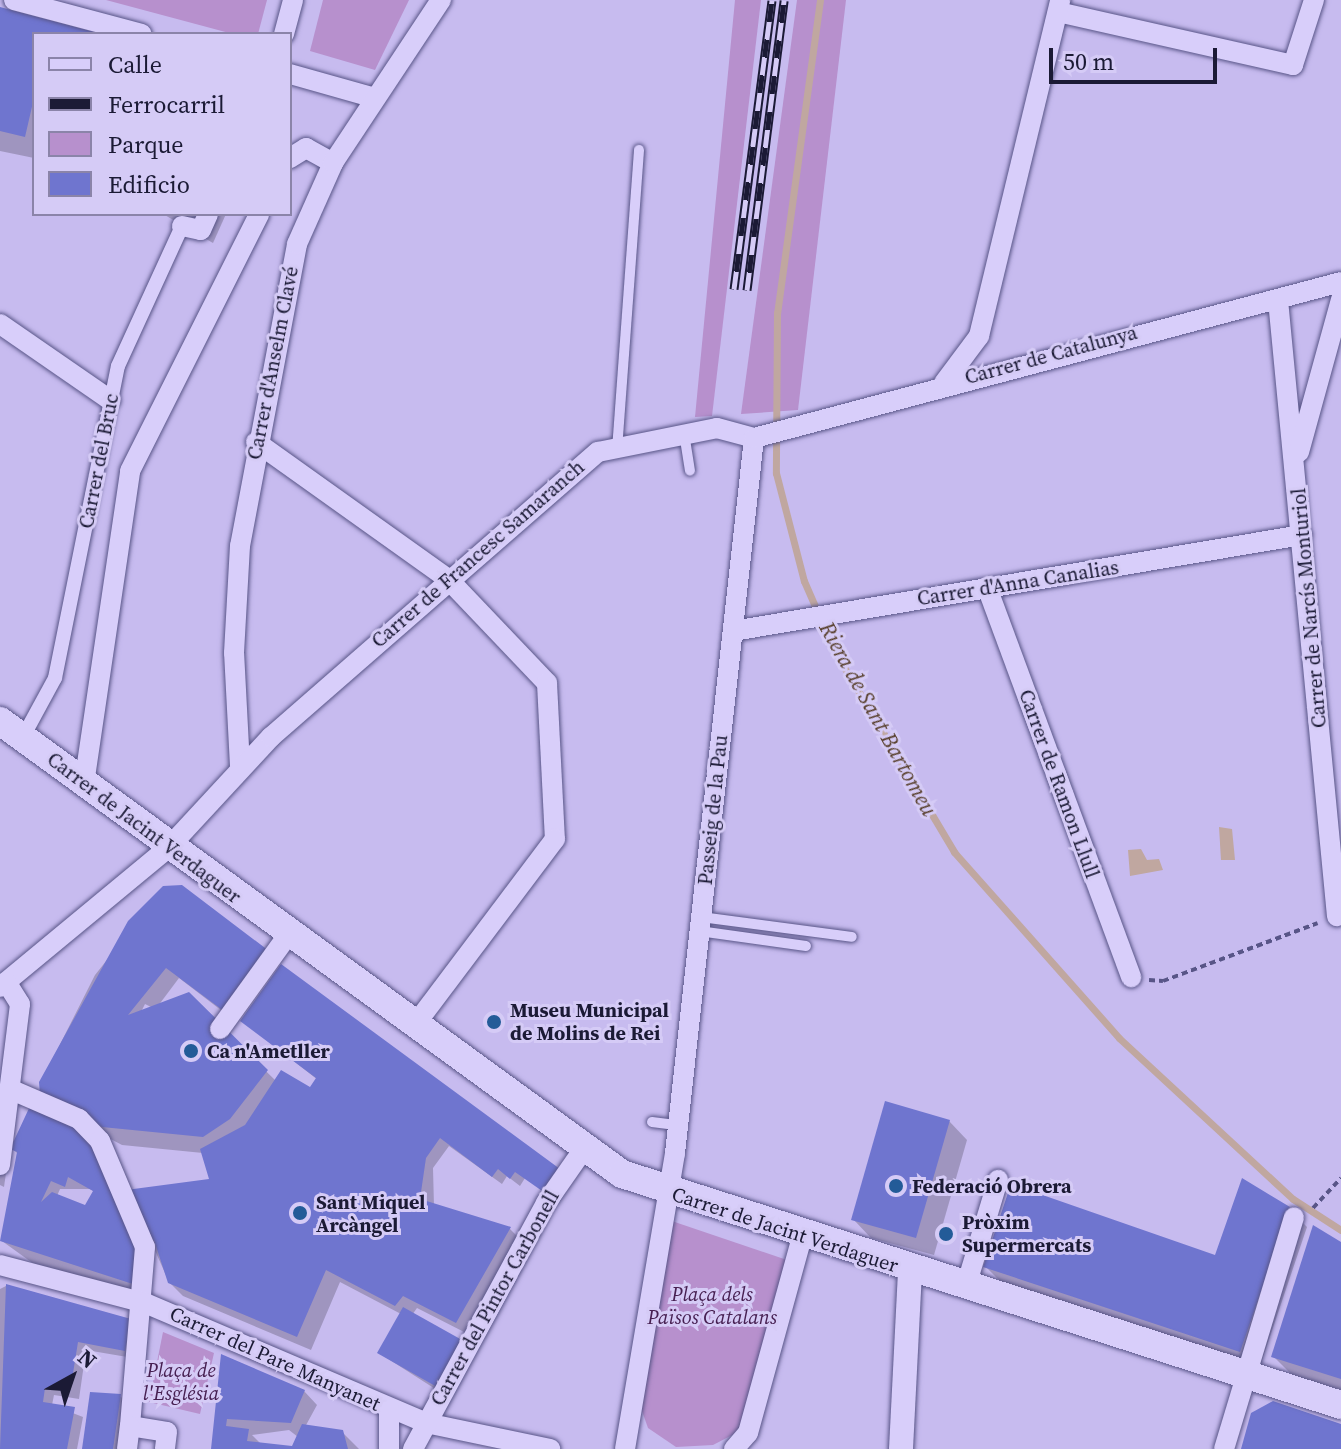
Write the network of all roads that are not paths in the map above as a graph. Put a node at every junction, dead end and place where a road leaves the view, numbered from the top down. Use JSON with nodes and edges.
{"nodes":[{"id":1,"x":14,"y":0,"type":"edge"},
{"id":2,"x":293,"y":0,"type":"edge"},
{"id":3,"x":441,"y":0,"type":"edge"},
{"id":4,"x":1314,"y":0,"type":"edge"},
{"id":5,"x":1059,"y":6,"type":"edge"},
{"id":6,"x":134,"y":32,"type":"edge"},
{"id":7,"x":285,"y":32,"type":"edge"},
{"id":8,"x":292,"y":75,"type":"edge"},
{"id":9,"x":375,"y":98,"type":"junction"},
{"id":10,"x":639,"y":150,"type":"dead end"},
{"id":11,"x":292,"y":157,"type":"edge"},
{"id":12,"x":333,"y":163,"type":"junction"},
{"id":13,"x":207,"y":216,"type":"edge"},
{"id":14,"x":258,"y":216,"type":"edge"},
{"id":15,"x":182,"y":226,"type":"joint"},
{"id":16,"x":1341,"y":282,"type":"edge"},
{"id":17,"x":1278,"y":300,"type":"junction"},
{"id":18,"x":1341,"y":300,"type":"edge"},
{"id":19,"x":0,"y":324,"type":"edge"},
{"id":20,"x":944,"y":383,"type":"junction"},
{"id":21,"x":110,"y":400,"type":"junction"},
{"id":22,"x":684,"y":432,"type":"junction"},
{"id":23,"x":758,"y":434,"type":"junction"},
{"id":24,"x":256,"y":442,"type":"junction"},
{"id":25,"x":617,"y":452,"type":"junction"},
{"id":26,"x":1295,"y":467,"type":"junction"},
{"id":27,"x":690,"y":471,"type":"dead end"},
{"id":28,"x":1302,"y":535,"type":"junction"},
{"id":29,"x":447,"y":578,"type":"junction"},
{"id":30,"x":988,"y":590,"type":"junction"},
{"id":31,"x":733,"y":631,"type":"junction"},
{"id":32,"x":11,"y":729,"type":"edge"},
{"id":33,"x":240,"y":766,"type":"junction"},
{"id":34,"x":92,"y":773,"type":"junction"},
{"id":35,"x":169,"y":847,"type":"junction"},
{"id":36,"x":1337,"y":916,"type":"road end"},
{"id":37,"x":700,"y":924,"type":"junction"},
{"id":38,"x":288,"y":935,"type":"junction"},
{"id":39,"x":852,"y":937,"type":"dead end"},
{"id":40,"x":806,"y":946,"type":"dead end"},
{"id":41,"x":1131,"y":977,"type":"road end"},
{"id":42,"x":3,"y":984,"type":"edge"},
{"id":43,"x":414,"y":1026,"type":"junction"},
{"id":44,"x":220,"y":1029,"type":"dead end"},
{"id":45,"x":12,"y":1090,"type":"junction"},
{"id":46,"x":652,"y":1122,"type":"dead end"},
{"id":47,"x":678,"y":1125,"type":"junction"},
{"id":48,"x":583,"y":1150,"type":"junction"},
{"id":49,"x":0,"y":1165,"type":"edge"},
{"id":50,"x":998,"y":1180,"type":"dead end"},
{"id":51,"x":670,"y":1194,"type":"junction"},
{"id":52,"x":1294,"y":1217,"type":"dead end"},
{"id":53,"x":803,"y":1234,"type":"junction"},
{"id":54,"x":0,"y":1265,"type":"edge"},
{"id":55,"x":910,"y":1270,"type":"junction"},
{"id":56,"x":966,"y":1286,"type":"junction"},
{"id":57,"x":145,"y":1303,"type":"junction"},
{"id":58,"x":1246,"y":1375,"type":"junction"},
{"id":59,"x":1341,"y":1405,"type":"edge"},
{"id":60,"x":389,"y":1409,"type":"junction"},
{"id":61,"x":426,"y":1423,"type":"junction"},
{"id":62,"x":130,"y":1426,"type":"junction"},
{"id":63,"x":127,"y":1449,"type":"edge"},
{"id":64,"x":165,"y":1449,"type":"edge"},
{"id":65,"x":389,"y":1449,"type":"edge"},
{"id":66,"x":413,"y":1449,"type":"edge"},
{"id":67,"x":550,"y":1449,"type":"edge"},
{"id":68,"x":625,"y":1449,"type":"edge"},
{"id":69,"x":734,"y":1449,"type":"edge"},
{"id":70,"x":901,"y":1449,"type":"edge"},
{"id":71,"x":1224,"y":1449,"type":"edge"}],
"edges":[{"from":1,"to":6,"type":"street"},
{"from":2,"to":7,"type":"street"},
{"from":3,"to":9,"type":"street","name":"Carrer d'Anselm Clavé"},
{"from":4,"to":5,"type":"street"},
{"from":5,"to":20,"type":"street"},
{"from":8,"to":9,"type":"street"},
{"from":9,"to":12,"type":"street","name":"Carrer d'Anselm Clavé"},
{"from":10,"to":25,"type":"lane"},
{"from":11,"to":12,"type":"street"},
{"from":12,"to":24,"type":"street","name":"Carrer d'Anselm Clavé"},
{"from":13,"to":15,"type":"street","name":"Carrer del Bruc"},
{"from":14,"to":34,"type":"street"},
{"from":15,"to":21,"type":"street","name":"Carrer del Bruc"},
{"from":16,"to":17,"type":"street","name":"Carrer de Catalunya"},
{"from":17,"to":20,"type":"street","name":"Carrer de Catalunya"},
{"from":17,"to":26,"type":"street","name":"Carrer de Narcís Monturiol"},
{"from":18,"to":26,"type":"street"},
{"from":19,"to":21,"type":"street"},
{"from":20,"to":23,"type":"street","name":"Carrer de Catalunya"},
{"from":21,"to":32,"type":"street","name":"Carrer del Bruc"},
{"from":22,"to":23,"type":"street","name":"Carrer de Francesc Samaranch"},
{"from":22,"to":25,"type":"street","name":"Carrer de Francesc Samaranch"},
{"from":22,"to":27,"type":"lane"},
{"from":23,"to":31,"type":"street","name":"Passeig de la Pau"},
{"from":24,"to":29,"type":"street"},
{"from":24,"to":33,"type":"street","name":"Carrer d'Anselm Clavé"},
{"from":25,"to":29,"type":"street","name":"Carrer de Francesc Samaranch"},
{"from":26,"to":28,"type":"street","name":"Carrer de Narcís Monturiol"},
{"from":28,"to":30,"type":"street","name":"Carrer d'Anna Canalias"},
{"from":28,"to":36,"type":"street","name":"Carrer de Narcís Monturiol"},
{"from":29,"to":33,"type":"street","name":"Carrer de Francesc Samaranch"},
{"from":29,"to":43,"type":"street"},
{"from":30,"to":31,"type":"street","name":"Carrer d'Anna Canalias"},
{"from":30,"to":41,"type":"street","name":"Carrer de Ramon Llull"},
{"from":31,"to":37,"type":"street","name":"Passeig de la Pau"},
{"from":32,"to":34,"type":"main road","name":"Carrer de Jacint Verdaguer"},
{"from":33,"to":35,"type":"street","name":"Carrer de Francesc Samaranch"},
{"from":34,"to":35,"type":"main road","name":"Carrer de Jacint Verdaguer"},
{"from":35,"to":38,"type":"main road","name":"Carrer de Jacint Verdaguer"},
{"from":35,"to":42,"type":"street","name":"Carrer de Francesc Samaranch"},
{"from":37,"to":39,"type":"lane"},
{"from":37,"to":40,"type":"lane"},
{"from":37,"to":47,"type":"street","name":"Passeig de la Pau"},
{"from":38,"to":43,"type":"main road","name":"Carrer de Jacint Verdaguer"},
{"from":38,"to":44,"type":"street"},
{"from":42,"to":45,"type":"street"},
{"from":43,"to":48,"type":"main road","name":"Carrer de Jacint Verdaguer"},
{"from":45,"to":49,"type":"street"},
{"from":45,"to":57,"type":"street"},
{"from":46,"to":47,"type":"lane"},
{"from":47,"to":51,"type":"street","name":"Passeig de la Pau"},
{"from":48,"to":51,"type":"main road","name":"Carrer de Jacint Verdaguer"},
{"from":48,"to":61,"type":"street","name":"Carrer del Pintor Carbonell"},
{"from":50,"to":56,"type":"street"},
{"from":51,"to":53,"type":"main road","name":"Carrer de Jacint Verdaguer"},
{"from":51,"to":68,"type":"street"},
{"from":52,"to":58,"type":"street"},
{"from":53,"to":55,"type":"main road","name":"Carrer de Jacint Verdaguer"},
{"from":53,"to":69,"type":"street"},
{"from":54,"to":57,"type":"street","name":"Carrer del Pare Manyanet"},
{"from":55,"to":56,"type":"main road","name":"Carrer de Jacint Verdaguer"},
{"from":55,"to":70,"type":"street"},
{"from":56,"to":58,"type":"main road","name":"Carrer de Jacint Verdaguer"},
{"from":57,"to":60,"type":"street","name":"Carrer del Pare Manyanet"},
{"from":57,"to":62,"type":"street"},
{"from":58,"to":59,"type":"main road","name":"Carrer de Jacint Verdaguer"},
{"from":58,"to":71,"type":"street"},
{"from":60,"to":61,"type":"street","name":"Carrer del Pare Manyanet"},
{"from":60,"to":65,"type":"street"},
{"from":61,"to":66,"type":"street","name":"Carrer del Pintor Carbonell"},
{"from":61,"to":67,"type":"street","name":"Carrer del Pare Manyanet"},
{"from":62,"to":63,"type":"street"},
{"from":62,"to":64,"type":"street"}]}
